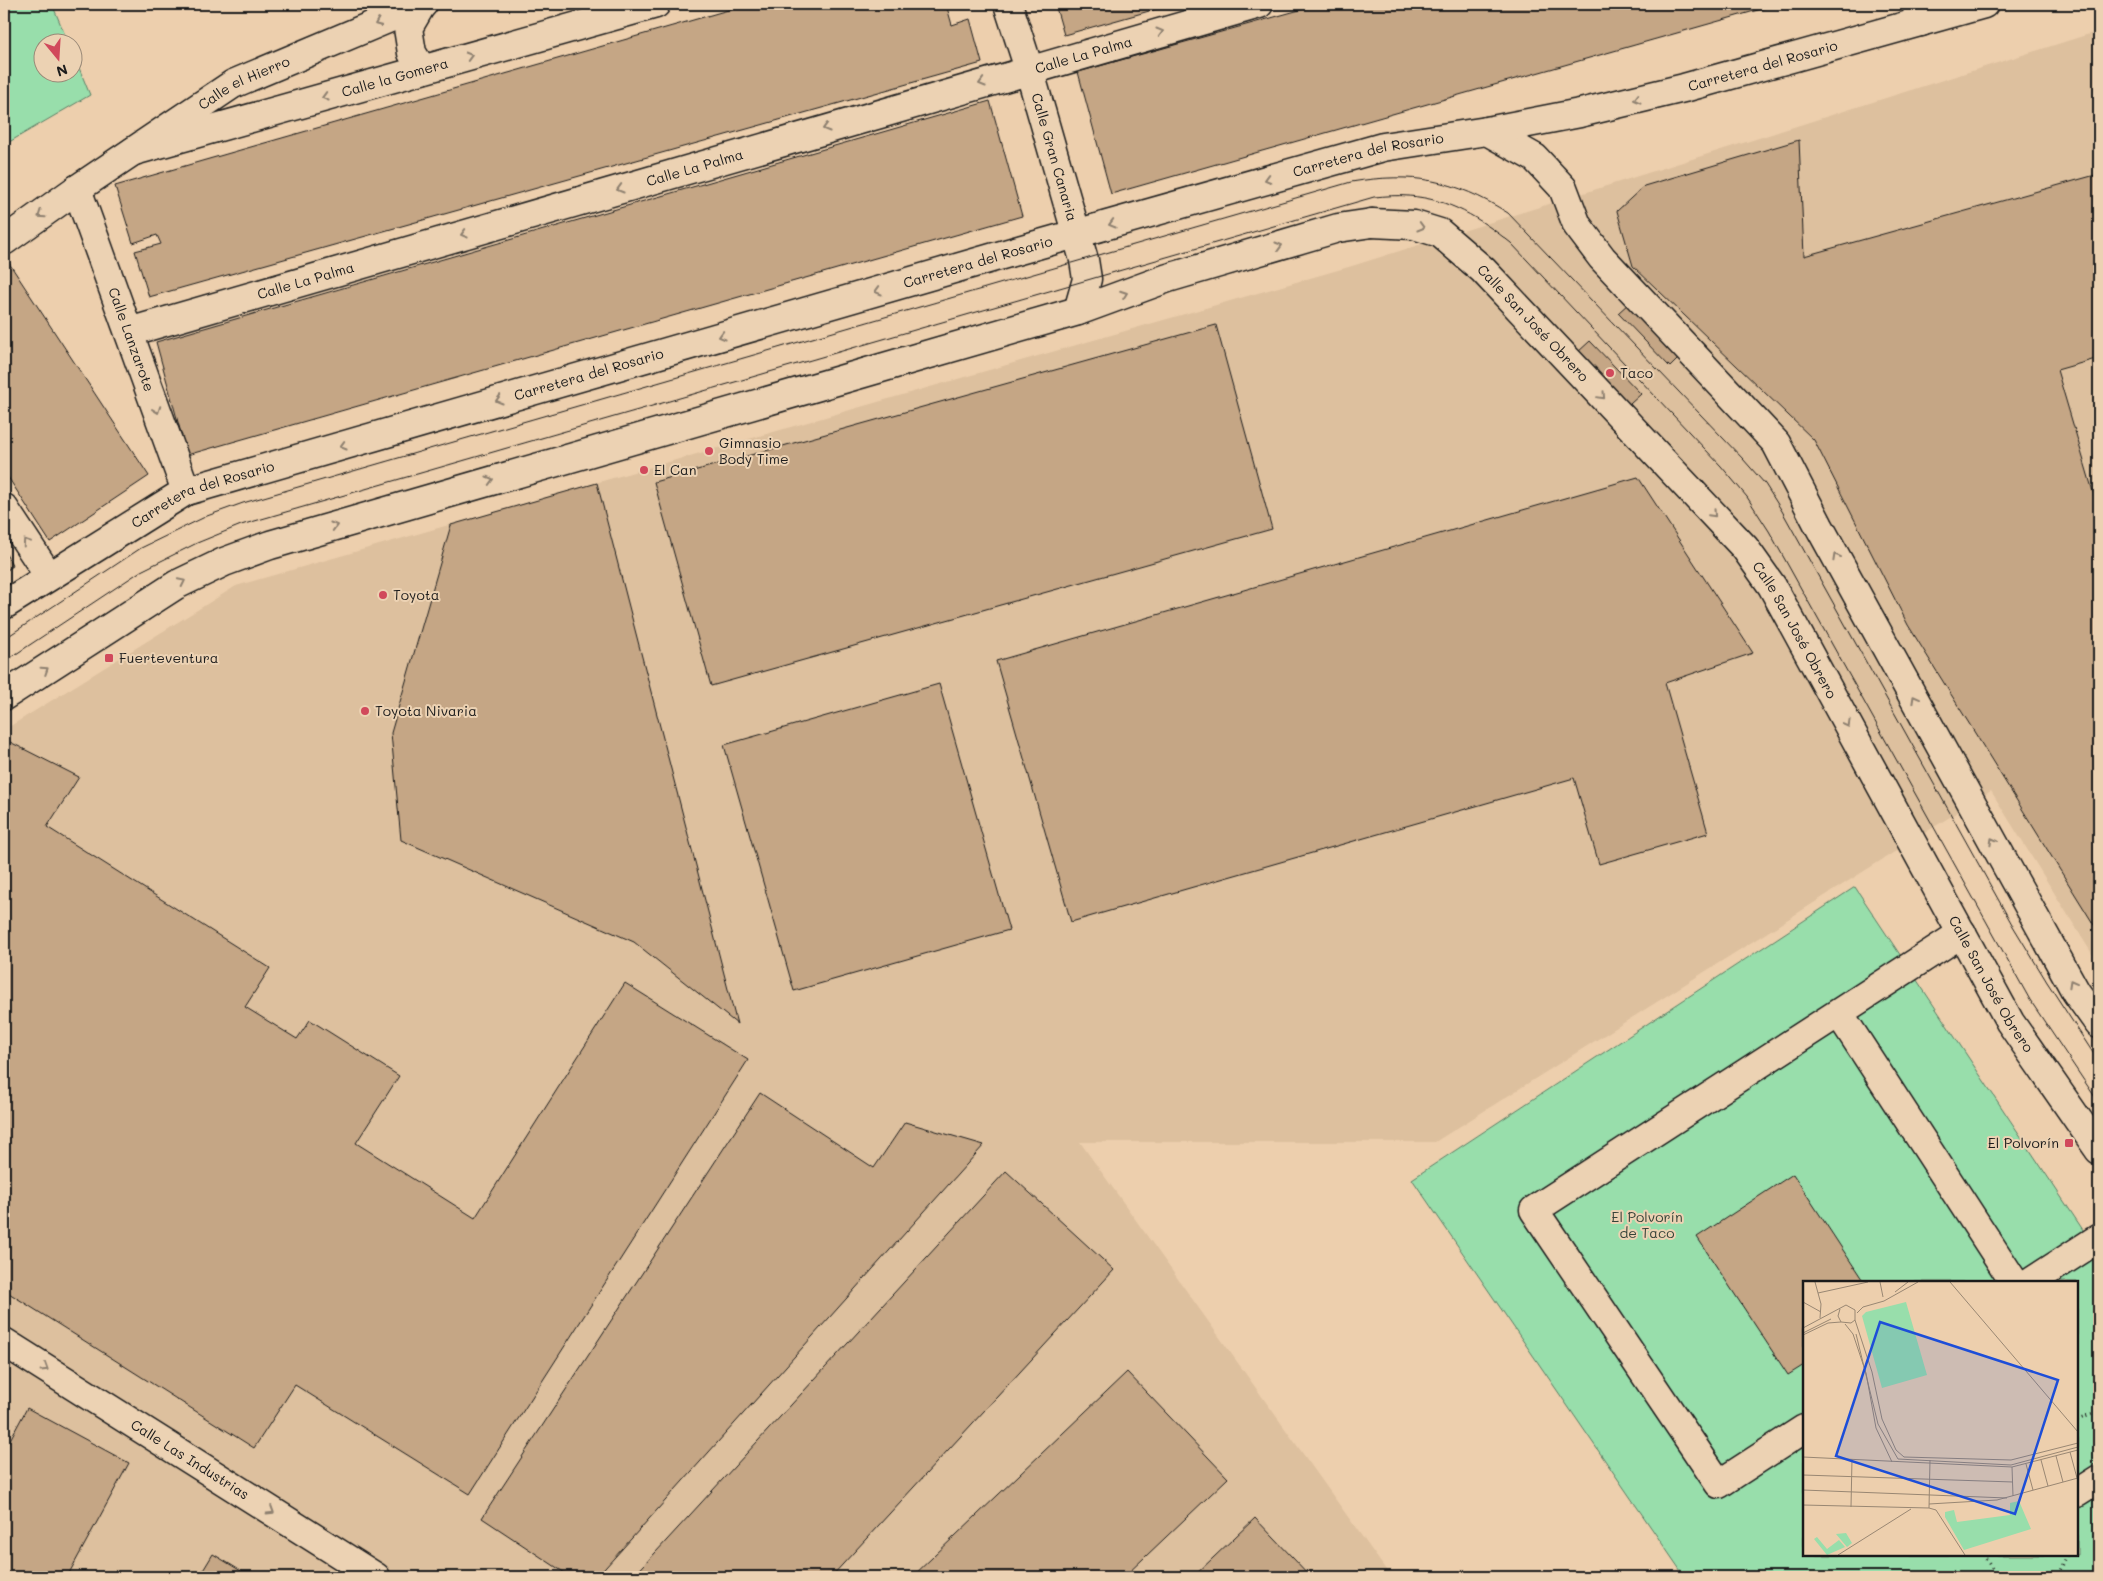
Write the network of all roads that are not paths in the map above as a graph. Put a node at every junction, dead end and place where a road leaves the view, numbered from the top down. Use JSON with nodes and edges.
{"nodes":[{"id":1,"x":422,"y":4,"type":"edge"},
{"id":2,"x":656,"y":4,"type":"edge"},
{"id":3,"x":1008,"y":4,"type":"edge"},
{"id":4,"x":1259,"y":4,"type":"edge"},
{"id":5,"x":1984,"y":4,"type":"edge"},
{"id":6,"x":1919,"y":13,"type":"edge"},
{"id":7,"x":422,"y":69,"type":"junction"},
{"id":8,"x":1029,"y":69,"type":"junction"},
{"id":9,"x":1487,"y":131,"type":"junction"},
{"id":10,"x":134,"y":151,"type":"junction"},
{"id":11,"x":77,"y":189,"type":"junction"},
{"id":12,"x":1076,"y":234,"type":"junction"},
{"id":13,"x":4,"y":241,"type":"edge"},
{"id":14,"x":1078,"y":311,"type":"junction"},
{"id":15,"x":129,"y":332,"type":"junction"},
{"id":16,"x":186,"y":491,"type":"junction"},
{"id":17,"x":4,"y":508,"type":"edge"},
{"id":18,"x":49,"y":576,"type":"junction"},
{"id":19,"x":4,"y":605,"type":"edge"},
{"id":20,"x":4,"y":696,"type":"edge"},
{"id":21,"x":1962,"y":933,"type":"junction"},
{"id":22,"x":1839,"y":1013,"type":"junction"},
{"id":23,"x":2099,"y":1024,"type":"edge"},
{"id":24,"x":2099,"y":1150,"type":"edge"},
{"id":25,"x":2099,"y":1238,"type":"edge"},
{"id":26,"x":2013,"y":1281,"type":"edge"},
{"id":27,"x":2033,"y":1281,"type":"edge"},
{"id":28,"x":4,"y":1342,"type":"edge"},
{"id":29,"x":1803,"y":1431,"type":"edge"},
{"id":30,"x":2099,"y":1478,"type":"edge"},
{"id":31,"x":2078,"y":1492,"type":"edge"},
{"id":32,"x":376,"y":1577,"type":"edge"}],
"edges":[{"from":1,"to":7,"type":"street"},
{"from":1,"to":10,"type":"street","name":"Calle el Hierro","one_way":true},
{"from":7,"to":2,"type":"street","name":"Calle la Gomera","one_way":true},
{"from":3,"to":8,"type":"street","name":"Calle Gran Canaria"},
{"from":8,"to":4,"type":"street","name":"Calle La Palma","one_way":true},
{"from":5,"to":6,"type":"street","name":"Carretera del Rosario"},
{"from":6,"to":9,"type":"street","name":"Carretera del Rosario","one_way":true},
{"from":7,"to":10,"type":"street","name":"Calle la Gomera","one_way":true},
{"from":8,"to":12,"type":"street","name":"Calle Gran Canaria"},
{"from":8,"to":15,"type":"street","name":"Calle La Palma","one_way":true},
{"from":9,"to":12,"type":"street","name":"Carretera del Rosario","one_way":true},
{"from":23,"to":9,"type":"street","one_way":true},
{"from":10,"to":11,"type":"street","name":"Calle el Hierro"},
{"from":11,"to":13,"type":"street","name":"Calle el Hierro","one_way":true},
{"from":11,"to":15,"type":"street","name":"Calle Lanzarote"},
{"from":12,"to":14,"type":"street","name":"Calle Gran Canaria"},
{"from":12,"to":16,"type":"street","name":"Carretera del Rosario","one_way":true},
{"from":20,"to":14,"type":"street","one_way":true},
{"from":14,"to":21,"type":"street","name":"Calle San José Obrero","one_way":true},
{"from":15,"to":16,"type":"street","name":"Calle Lanzarote","one_way":true},
{"from":16,"to":18,"type":"street","name":"Carretera del Rosario"},
{"from":18,"to":17,"type":"street","one_way":true},
{"from":18,"to":19,"type":"street","name":"Carretera del Rosario"},
{"from":21,"to":22,"type":"street"},
{"from":21,"to":24,"type":"street","name":"Calle San José Obrero"},
{"from":22,"to":26,"type":"street"},
{"from":22,"to":29,"type":"street"},
{"from":25,"to":27,"type":"street"},
{"from":28,"to":32,"type":"street","name":"Calle Las Industrias","one_way":true},
{"from":30,"to":31,"type":"street"}]}
